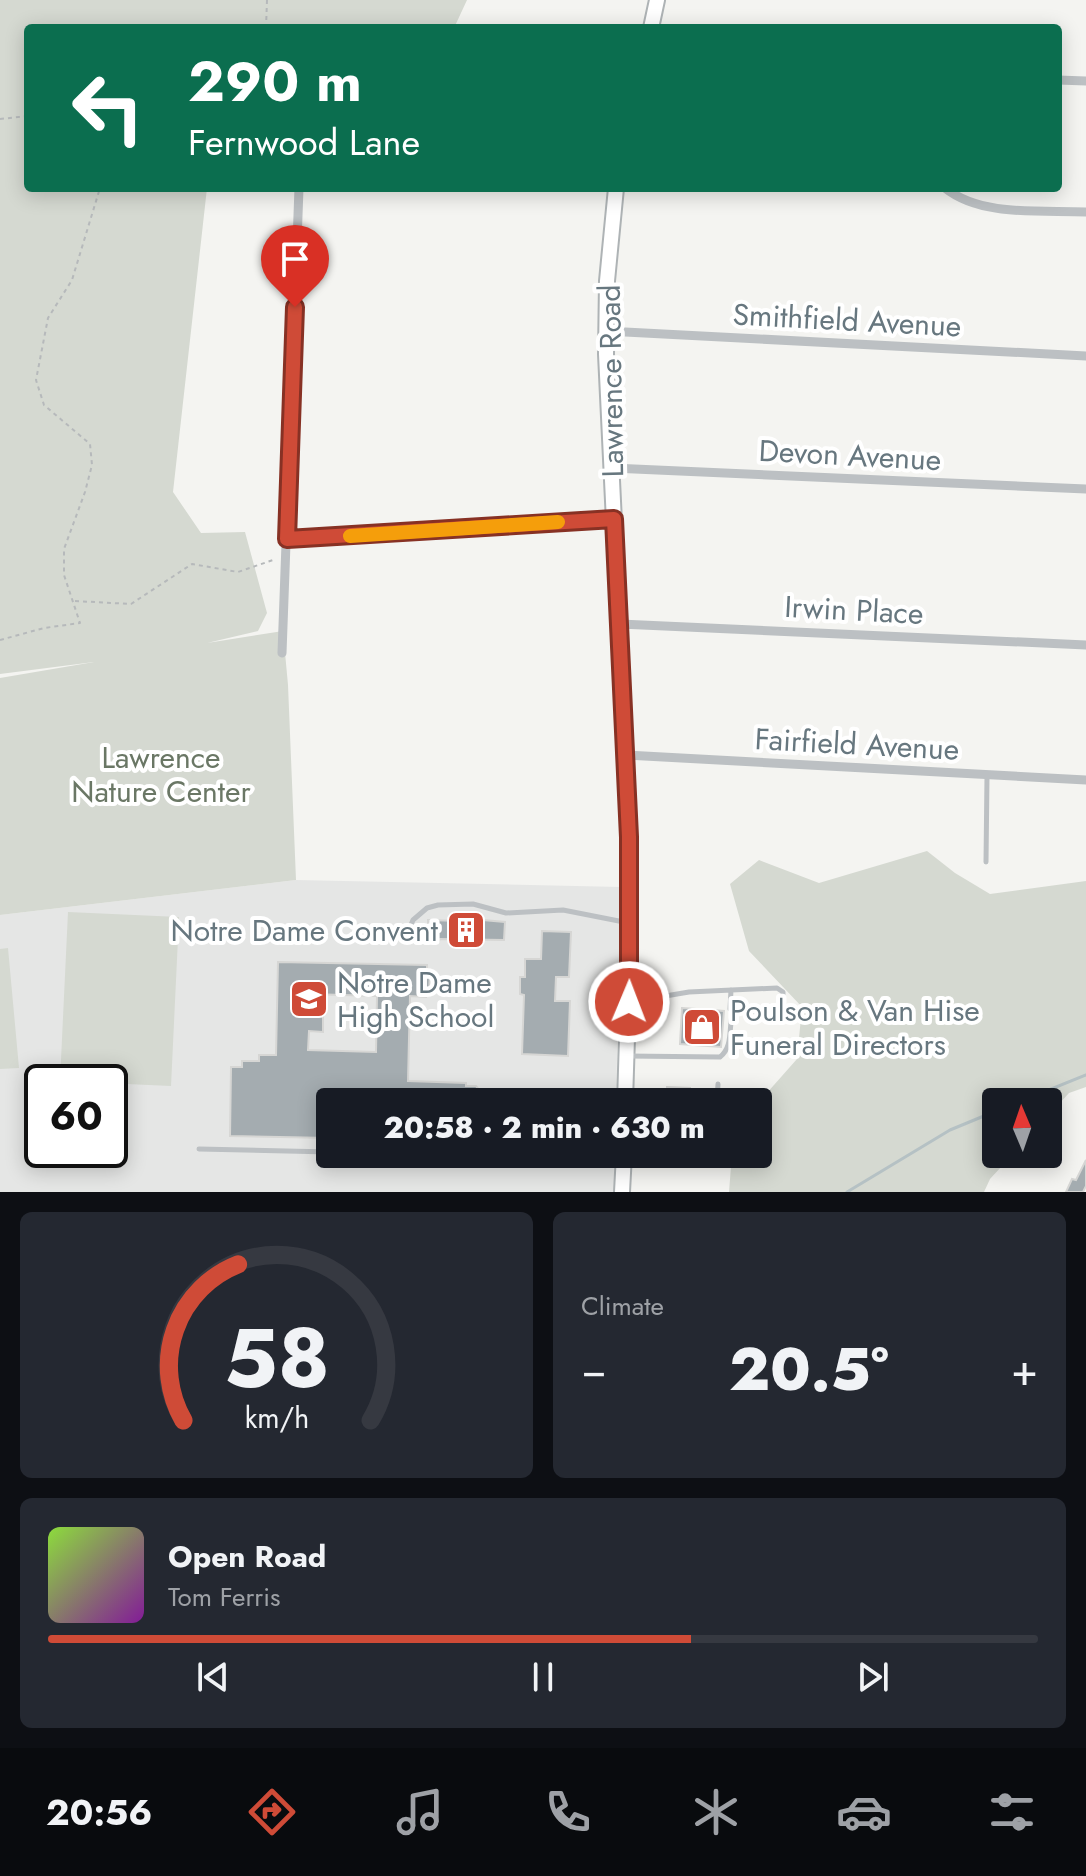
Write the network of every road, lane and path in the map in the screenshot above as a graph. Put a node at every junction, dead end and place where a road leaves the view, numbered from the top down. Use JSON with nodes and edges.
{"nodes":[{"id":1,"x":267,"y":0,"type":"edge"},
{"id":2,"x":657,"y":0,"type":"edge"},
{"id":3,"x":266,"y":24,"type":"edge"},
{"id":4,"x":652,"y":24,"type":"edge"},
{"id":5,"x":1062,"y":80,"type":"edge"},
{"id":6,"x":1086,"y":81,"type":"edge"},
{"id":7,"x":24,"y":116,"type":"edge"},
{"id":8,"x":0,"y":119,"type":"edge"},
{"id":9,"x":99,"y":192,"type":"edge"},
{"id":10,"x":299,"y":192,"type":"edge"},
{"id":11,"x":616,"y":192,"type":"edge"},
{"id":12,"x":950,"y":192,"type":"edge"},
{"id":13,"x":1086,"y":212,"type":"edge"},
{"id":14,"x":606,"y":331,"type":"junction"},
{"id":15,"x":1086,"y":356,"type":"edge"},
{"id":16,"x":612,"y":468,"type":"junction"},
{"id":17,"x":1086,"y":489,"type":"edge"},
{"id":18,"x":614,"y":519,"type":"junction"},
{"id":19,"x":287,"y":539,"type":"junction"},
{"id":20,"x":286,"y":555,"type":"junction"},
{"id":21,"x":73,"y":601,"type":"junction"},
{"id":22,"x":620,"y":624,"type":"junction"},
{"id":23,"x":0,"y":640,"type":"edge"},
{"id":24,"x":1086,"y":645,"type":"edge"},
{"id":25,"x":282,"y":653,"type":"dead end"},
{"id":26,"x":626,"y":755,"type":"junction"},
{"id":27,"x":987,"y":775,"type":"junction"},
{"id":28,"x":1086,"y":780,"type":"edge"},
{"id":29,"x":986,"y":862,"type":"dead end"},
{"id":30,"x":630,"y":924,"type":"junction"},
{"id":31,"x":405,"y":940,"type":"dead end"},
{"id":32,"x":731,"y":990,"type":"junction"},
{"id":33,"x":629,"y":1002,"type":"junction"},
{"id":34,"x":733,"y":1011,"type":"junction"},
{"id":35,"x":627,"y":1056,"type":"junction"},
{"id":36,"x":718,"y":1084,"type":"dead end"},
{"id":37,"x":626,"y":1088,"type":"edge"},
{"id":38,"x":718,"y":1088,"type":"edge"},
{"id":39,"x":199,"y":1149,"type":"dead end"},
{"id":40,"x":316,"y":1152,"type":"edge"},
{"id":41,"x":623,"y":1168,"type":"edge"},
{"id":42,"x":622,"y":1192,"type":"edge"}],
"edges":[{"from":1,"to":3,"type":"path"},
{"from":2,"to":4,"type":"main road"},
{"from":5,"to":6,"type":"street"},
{"from":7,"to":8,"type":"path"},
{"from":9,"to":21,"type":"path"},
{"from":10,"to":19,"type":"street"},
{"from":11,"to":14,"type":"main road","name":"Lawrence Road"},
{"from":12,"to":13,"type":"street"},
{"from":14,"to":15,"type":"street","name":"Smithfield Avenue"},
{"from":14,"to":16,"type":"main road","name":"Lawrence Road"},
{"from":16,"to":17,"type":"street","name":"Devon Avenue"},
{"from":16,"to":18,"type":"main road","name":"Lawrence Road"},
{"from":18,"to":19,"type":"street"},
{"from":18,"to":22,"type":"main road","name":"Lawrence Road"},
{"from":19,"to":20,"type":"street"},
{"from":20,"to":21,"type":"path"},
{"from":20,"to":25,"type":"street"},
{"from":21,"to":23,"type":"path"},
{"from":22,"to":24,"type":"street","name":"Irwin Place"},
{"from":22,"to":26,"type":"main road","name":"Lawrence Road"},
{"from":26,"to":27,"type":"street","name":"Fairfield Avenue"},
{"from":26,"to":30,"type":"main road","name":"Lawrence Road"},
{"from":27,"to":28,"type":"street","name":"Fairfield Avenue"},
{"from":27,"to":29,"type":"lane"},
{"from":30,"to":31,"type":"lane"},
{"from":30,"to":33,"type":"main road","name":"Lawrence Road"},
{"from":32,"to":33,"type":"lane"},
{"from":32,"to":34,"type":"lane"},
{"from":32,"to":34,"type":"lane"},
{"from":33,"to":35,"type":"main road","name":"Lawrence Road"},
{"from":34,"to":35,"type":"lane"},
{"from":35,"to":37,"type":"main road","name":"Lawrence Road"},
{"from":36,"to":38,"type":"lane"},
{"from":39,"to":40,"type":"lane"},
{"from":41,"to":42,"type":"main road"}]}
